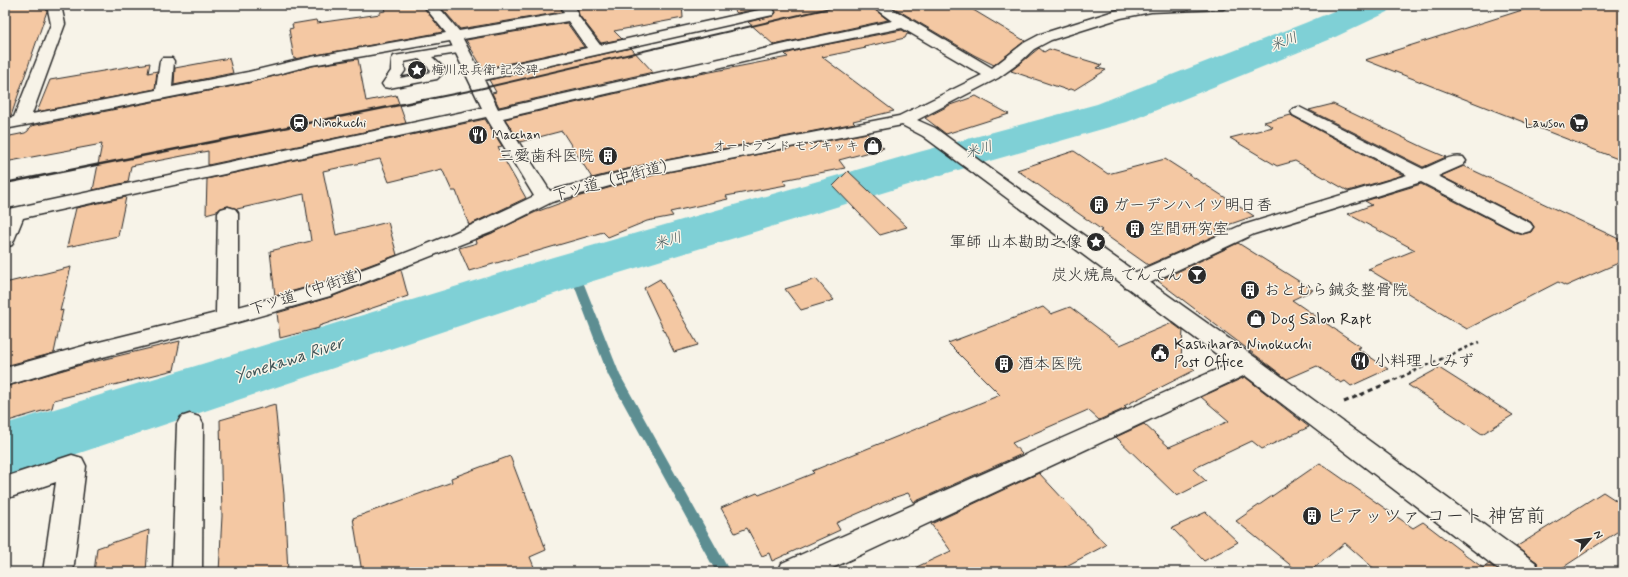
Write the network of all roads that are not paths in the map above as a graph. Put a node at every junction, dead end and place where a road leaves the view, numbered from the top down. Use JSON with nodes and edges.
{"nodes":[{"id":1,"x":54,"y":5,"type":"edge"},
{"id":2,"x":430,"y":5,"type":"edge"},
{"id":3,"x":760,"y":5,"type":"edge"},
{"id":4,"x":877,"y":5,"type":"edge"},
{"id":5,"x":1223,"y":5,"type":"edge"},
{"id":6,"x":570,"y":10,"type":"edge"},
{"id":7,"x":904,"y":23,"type":"junction"},
{"id":8,"x":458,"y":43,"type":"junction"},
{"id":9,"x":596,"y":51,"type":"junction"},
{"id":10,"x":422,"y":55,"type":"dead end"},
{"id":11,"x":167,"y":61,"type":"dead end"},
{"id":12,"x":993,"y":74,"type":"junction"},
{"id":13,"x":475,"y":77,"type":"junction"},
{"id":14,"x":163,"y":93,"type":"junction"},
{"id":15,"x":1299,"y":112,"type":"dead end"},
{"id":16,"x":492,"y":113,"type":"junction"},
{"id":17,"x":21,"y":120,"type":"junction"},
{"id":18,"x":904,"y":120,"type":"junction"},
{"id":19,"x":5,"y":124,"type":"edge"},
{"id":20,"x":1457,"y":161,"type":"dead end"},
{"id":21,"x":1422,"y":176,"type":"junction"},
{"id":22,"x":545,"y":198,"type":"junction"},
{"id":23,"x":228,"y":213,"type":"dead end"},
{"id":24,"x":10,"y":215,"type":"edge"},
{"id":25,"x":1523,"y":227,"type":"dead end"},
{"id":26,"x":5,"y":241,"type":"edge"},
{"id":27,"x":1133,"y":282,"type":"junction"},
{"id":28,"x":227,"y":318,"type":"junction"},
{"id":29,"x":1247,"y":364,"type":"junction"},
{"id":30,"x":5,"y":377,"type":"edge"},
{"id":31,"x":190,"y":424,"type":"dead end"},
{"id":32,"x":5,"y":488,"type":"edge"},
{"id":33,"x":58,"y":572,"type":"edge"},
{"id":34,"x":187,"y":572,"type":"edge"},
{"id":35,"x":793,"y":572,"type":"edge"},
{"id":36,"x":1525,"y":572,"type":"edge"}],
"edges":[{"from":1,"to":17,"type":"street"},
{"from":2,"to":8,"type":"street"},
{"from":3,"to":9,"type":"street"},
{"from":4,"to":7,"type":"street"},
{"from":5,"to":12,"type":"street","name":"下ツ道（中街道）"},
{"from":6,"to":8,"type":"street"},
{"from":6,"to":9,"type":"street"},
{"from":7,"to":12,"type":"street"},
{"from":7,"to":16,"type":"street"},
{"from":8,"to":10,"type":"lane"},
{"from":8,"to":13,"type":"street"},
{"from":8,"to":14,"type":"street"},
{"from":9,"to":13,"type":"street"},
{"from":11,"to":14,"type":"street"},
{"from":12,"to":18,"type":"street","name":"下ツ道（中街道）"},
{"from":13,"to":16,"type":"street"},
{"from":14,"to":17,"type":"street"},
{"from":15,"to":21,"type":"street"},
{"from":16,"to":22,"type":"street"},
{"from":16,"to":24,"type":"street"},
{"from":17,"to":19,"type":"street"},
{"from":18,"to":22,"type":"street","name":"下ツ道（中街道）"},
{"from":18,"to":27,"type":"street"},
{"from":20,"to":21,"type":"street"},
{"from":21,"to":25,"type":"street"},
{"from":21,"to":27,"type":"street"},
{"from":22,"to":28,"type":"street","name":"下ツ道（中街道）"},
{"from":23,"to":28,"type":"street"},
{"from":24,"to":26,"type":"street"},
{"from":27,"to":29,"type":"street"},
{"from":28,"to":30,"type":"street","name":"下ツ道（中街道）"},
{"from":29,"to":35,"type":"street"},
{"from":29,"to":36,"type":"street"},
{"from":31,"to":34,"type":"street"},
{"from":32,"to":33,"type":"street"}]}
